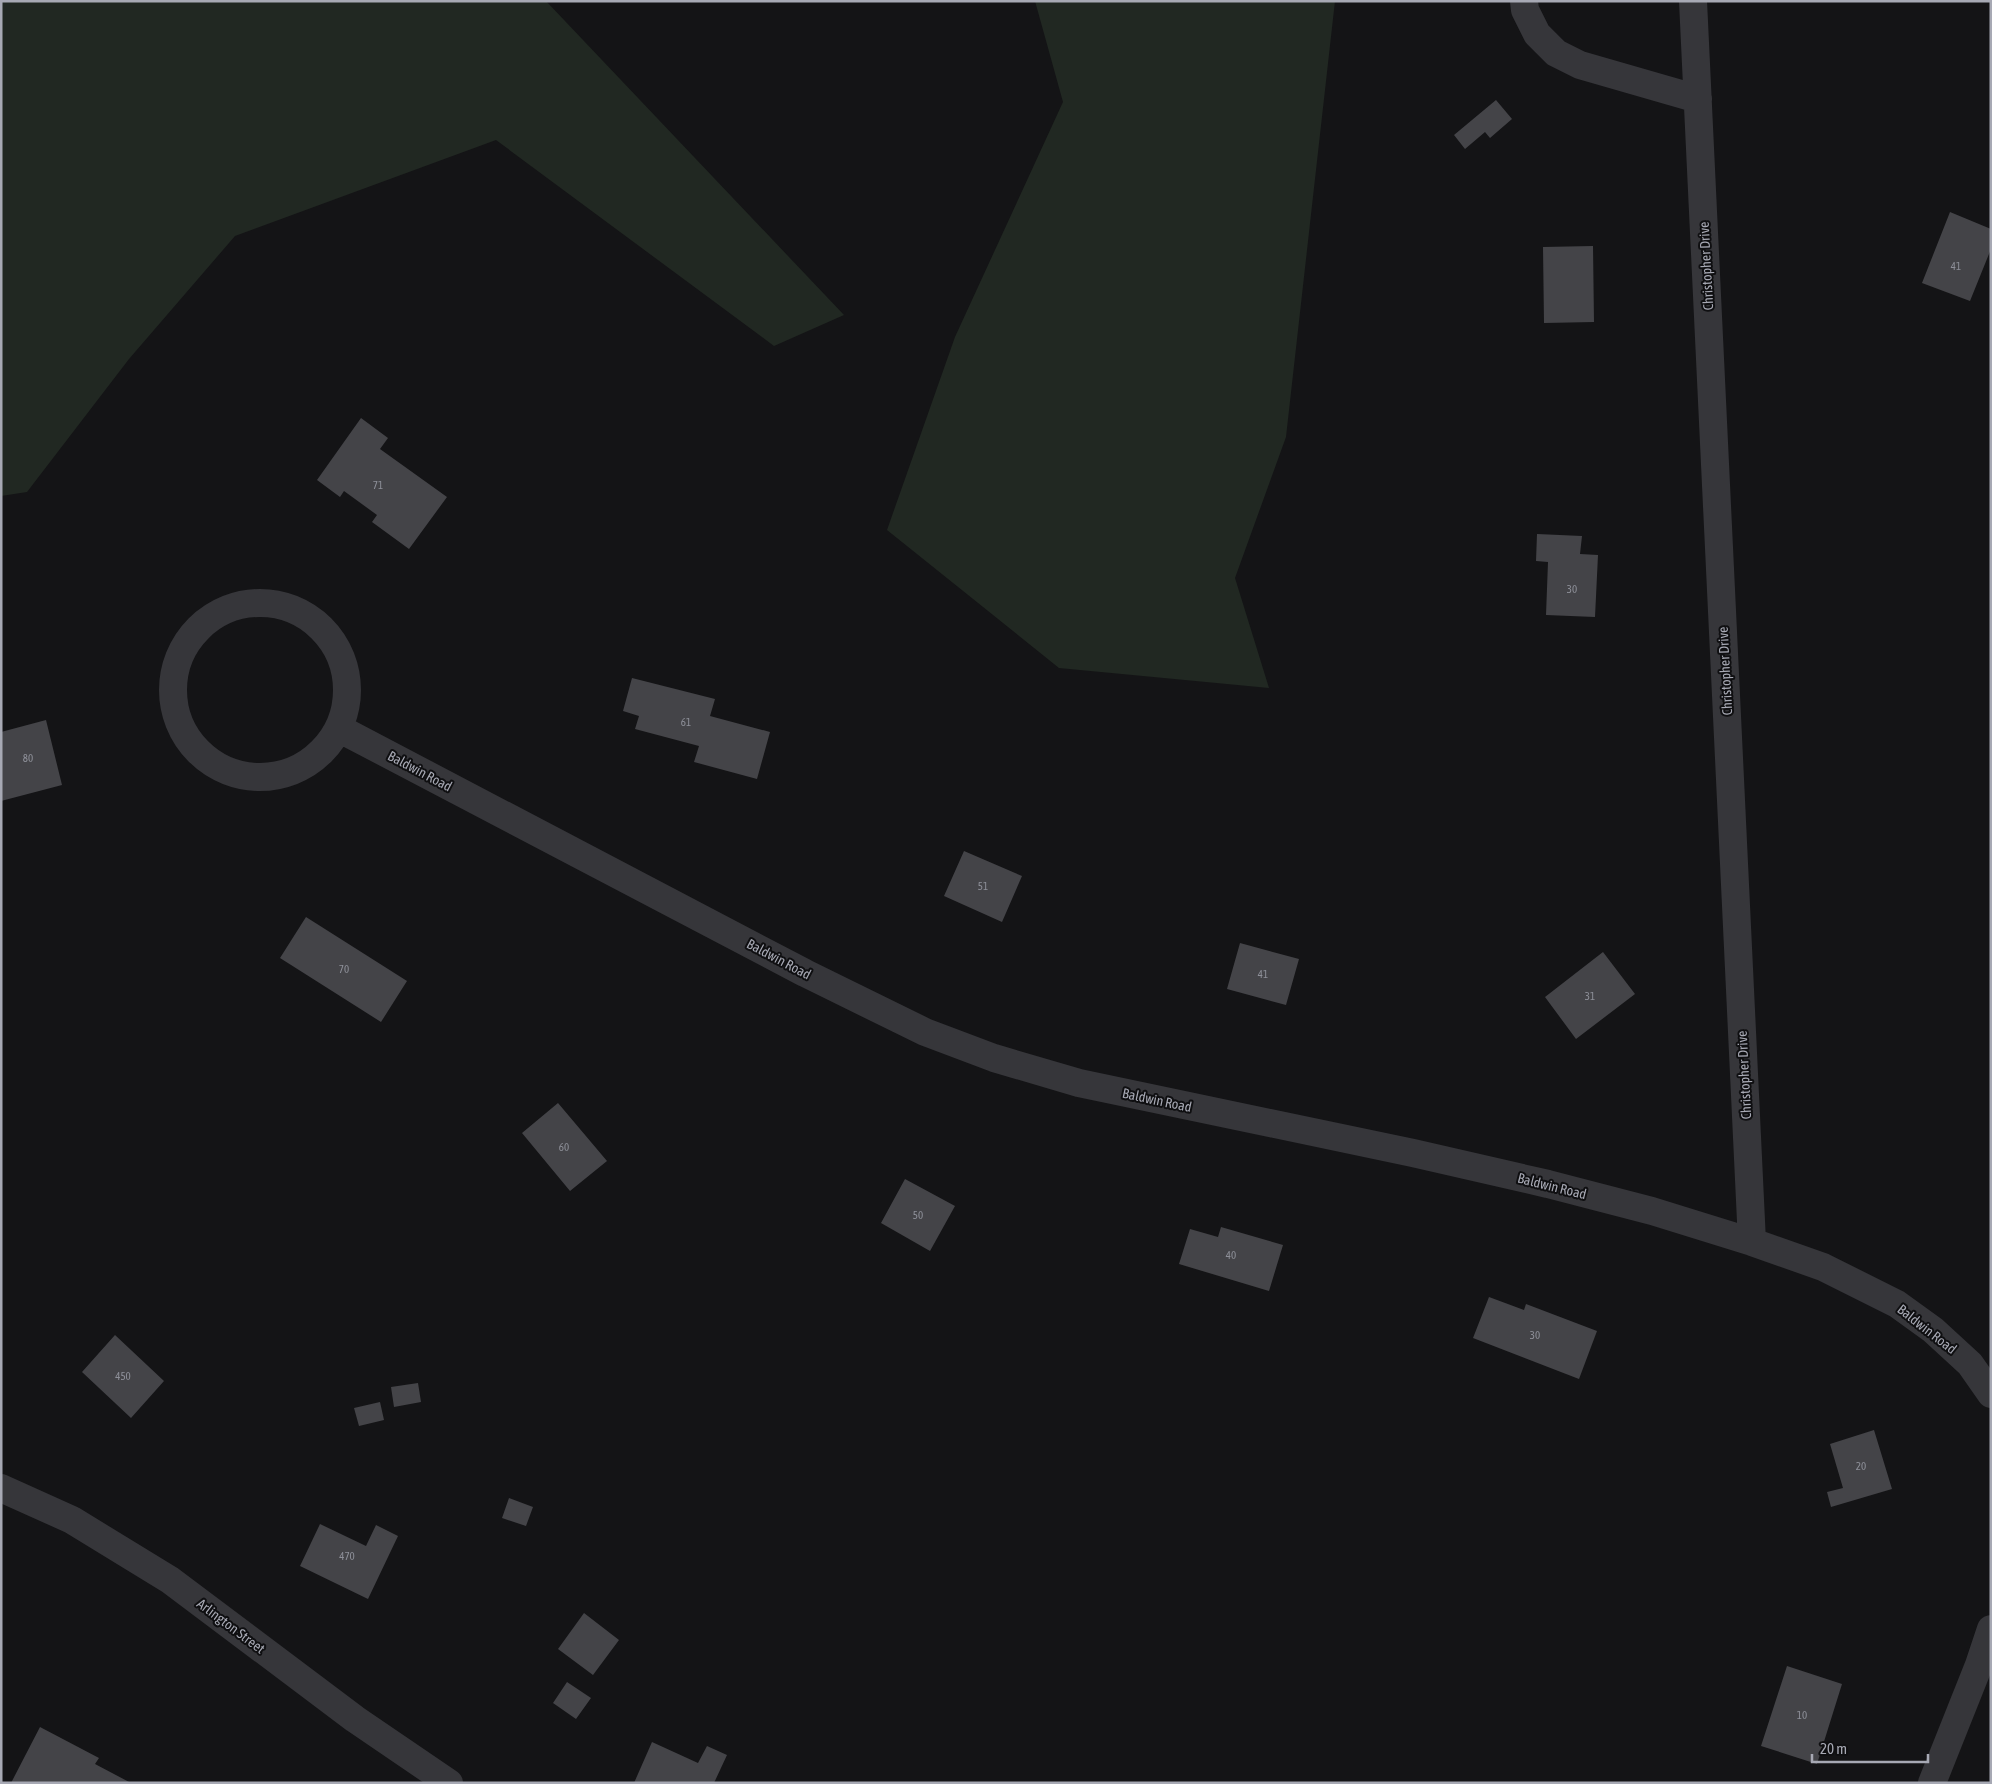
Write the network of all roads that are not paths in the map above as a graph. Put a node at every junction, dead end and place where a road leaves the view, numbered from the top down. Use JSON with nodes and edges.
{"nodes":[{"id":1,"x":1524,"y":1,"type":"edge"},
{"id":2,"x":1693,"y":1,"type":"edge"},
{"id":3,"x":1698,"y":99,"type":"junction"},
{"id":4,"x":340,"y":728,"type":"junction"},
{"id":5,"x":1752,"y":1242,"type":"junction"},
{"id":6,"x":1991,"y":1394,"type":"edge"},
{"id":7,"x":1,"y":1488,"type":"edge"},
{"id":8,"x":1991,"y":1629,"type":"edge"},
{"id":9,"x":449,"y":1783,"type":"edge"},
{"id":10,"x":1932,"y":1783,"type":"edge"}],
"edges":[{"from":1,"to":3,"type":"street"},
{"from":2,"to":3,"type":"street","name":"Christopher Drive"},
{"from":3,"to":5,"type":"street","name":"Christopher Drive"},
{"from":4,"to":4,"type":"street"},
{"from":4,"to":5,"type":"street","name":"Baldwin Road"},
{"from":5,"to":6,"type":"street","name":"Baldwin Road"},
{"from":7,"to":9,"type":"street","name":"Arlington Street"},
{"from":8,"to":10,"type":"street"}]}
